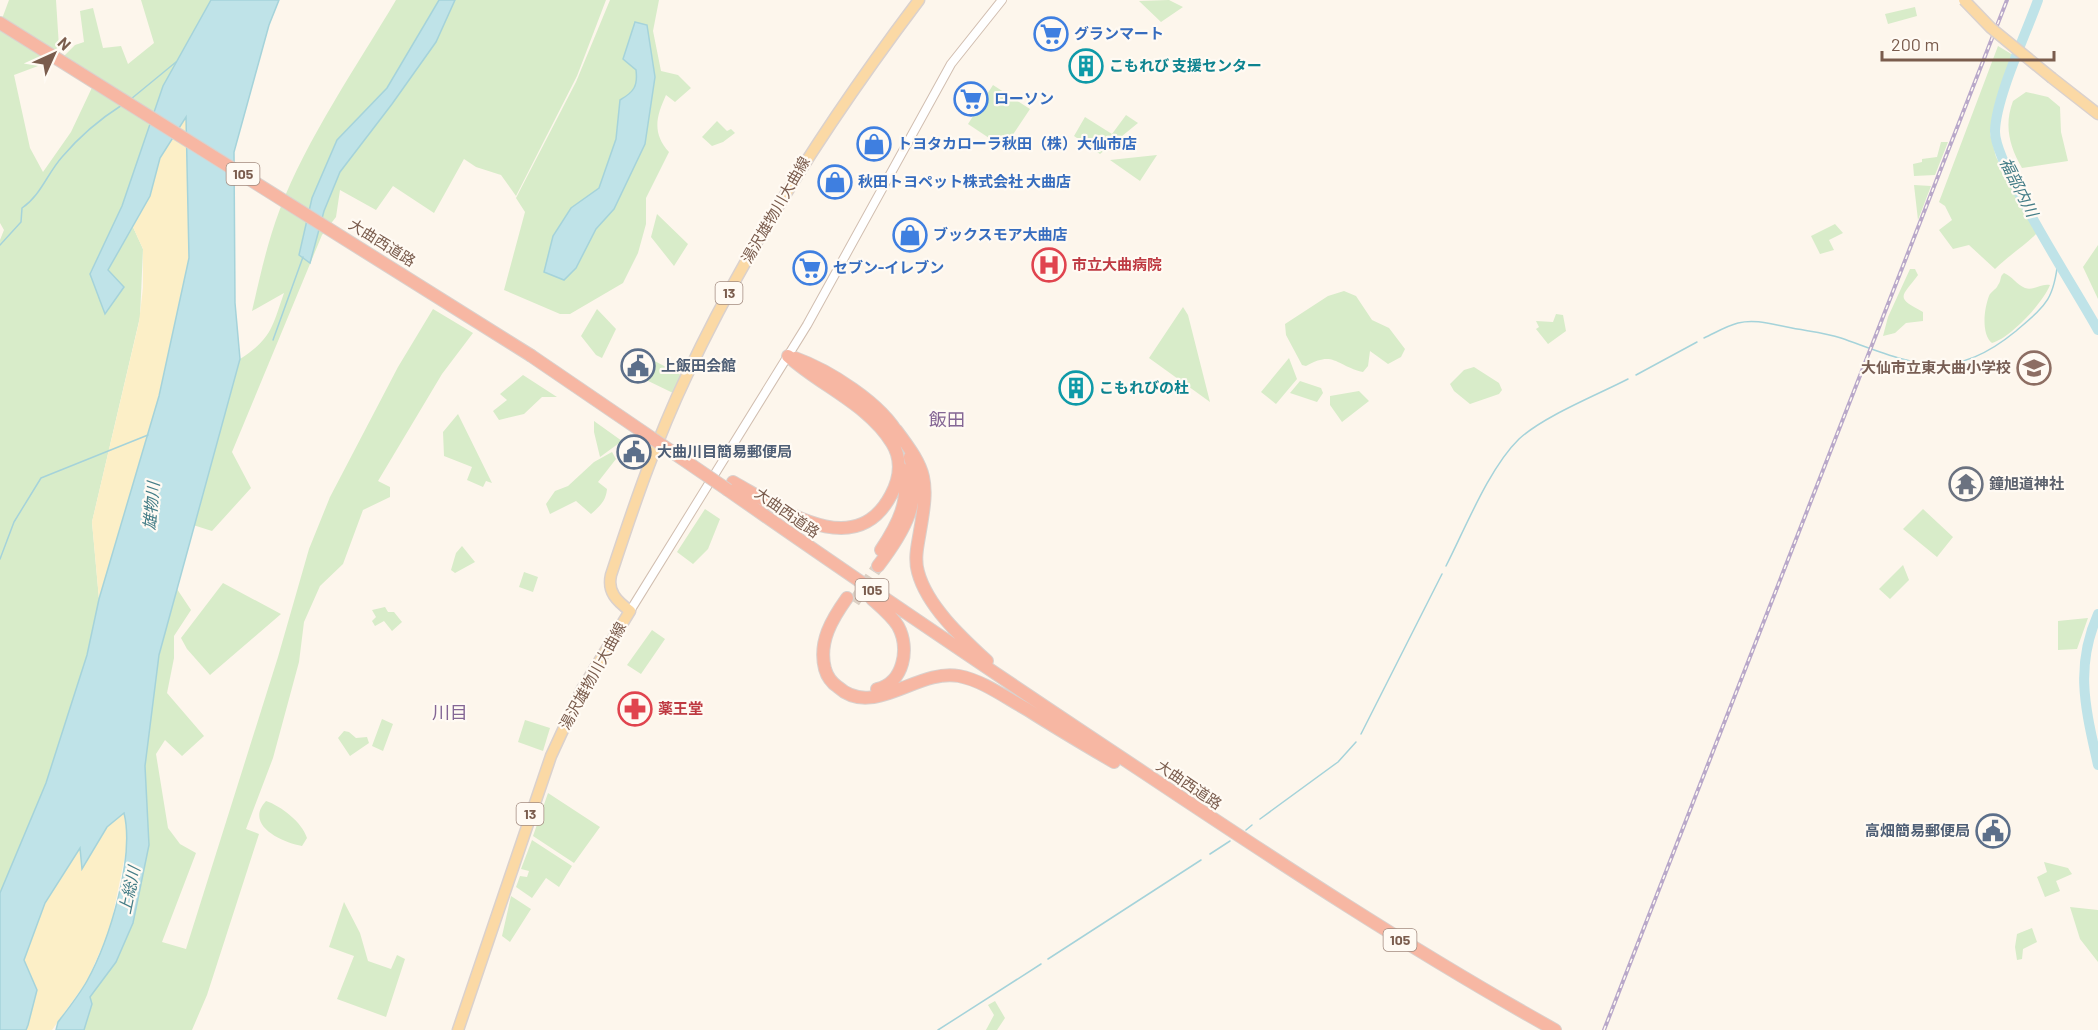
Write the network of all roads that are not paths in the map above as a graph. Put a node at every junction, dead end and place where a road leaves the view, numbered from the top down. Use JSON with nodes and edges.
{"nodes":[{"id":1,"x":919,"y":0,"type":"edge"},
{"id":2,"x":1002,"y":0,"type":"edge"},
{"id":3,"x":1964,"y":0,"type":"edge"},
{"id":4,"x":0,"y":22,"type":"edge"},
{"id":5,"x":2098,"y":114,"type":"edge"},
{"id":6,"x":788,"y":356,"type":"junction"},
{"id":7,"x":896,"y":430,"type":"junction"},
{"id":8,"x":898,"y":457,"type":"junction"},
{"id":9,"x":730,"y":486,"type":"junction"},
{"id":10,"x":630,"y":611,"type":"junction"},
{"id":11,"x":1017,"y":688,"type":"junction"},
{"id":12,"x":1248,"y":843,"type":"junction"},
{"id":13,"x":458,"y":1030,"type":"edge"},
{"id":14,"x":1555,"y":1030,"type":"edge"}],
"edges":[{"from":1,"to":10,"type":"main road","name":"湯沢雄物川大曲線","number":"13"},
{"from":2,"to":6,"type":"street"},
{"from":3,"to":5,"type":"main road","bridge":true},
{"from":4,"to":9,"type":"highway","name":"大曲西道路","number":"105","bridge":true},
{"from":6,"to":7,"type":"highway"},
{"from":6,"to":8,"type":"highway"},
{"from":6,"to":10,"type":"street"},
{"from":7,"to":8,"type":"highway"},
{"from":7,"to":11,"type":"highway"},
{"from":8,"to":9,"type":"highway"},
{"from":9,"to":11,"type":"highway","name":"大曲西道路","number":"105"},
{"from":9,"to":12,"type":"highway"},
{"from":10,"to":13,"type":"main road","name":"湯沢雄物川大曲線","number":"13"},
{"from":11,"to":12,"type":"highway","name":"大曲西道路","number":"105"},
{"from":12,"to":14,"type":"highway","name":"大曲西道路","number":"105"}]}
